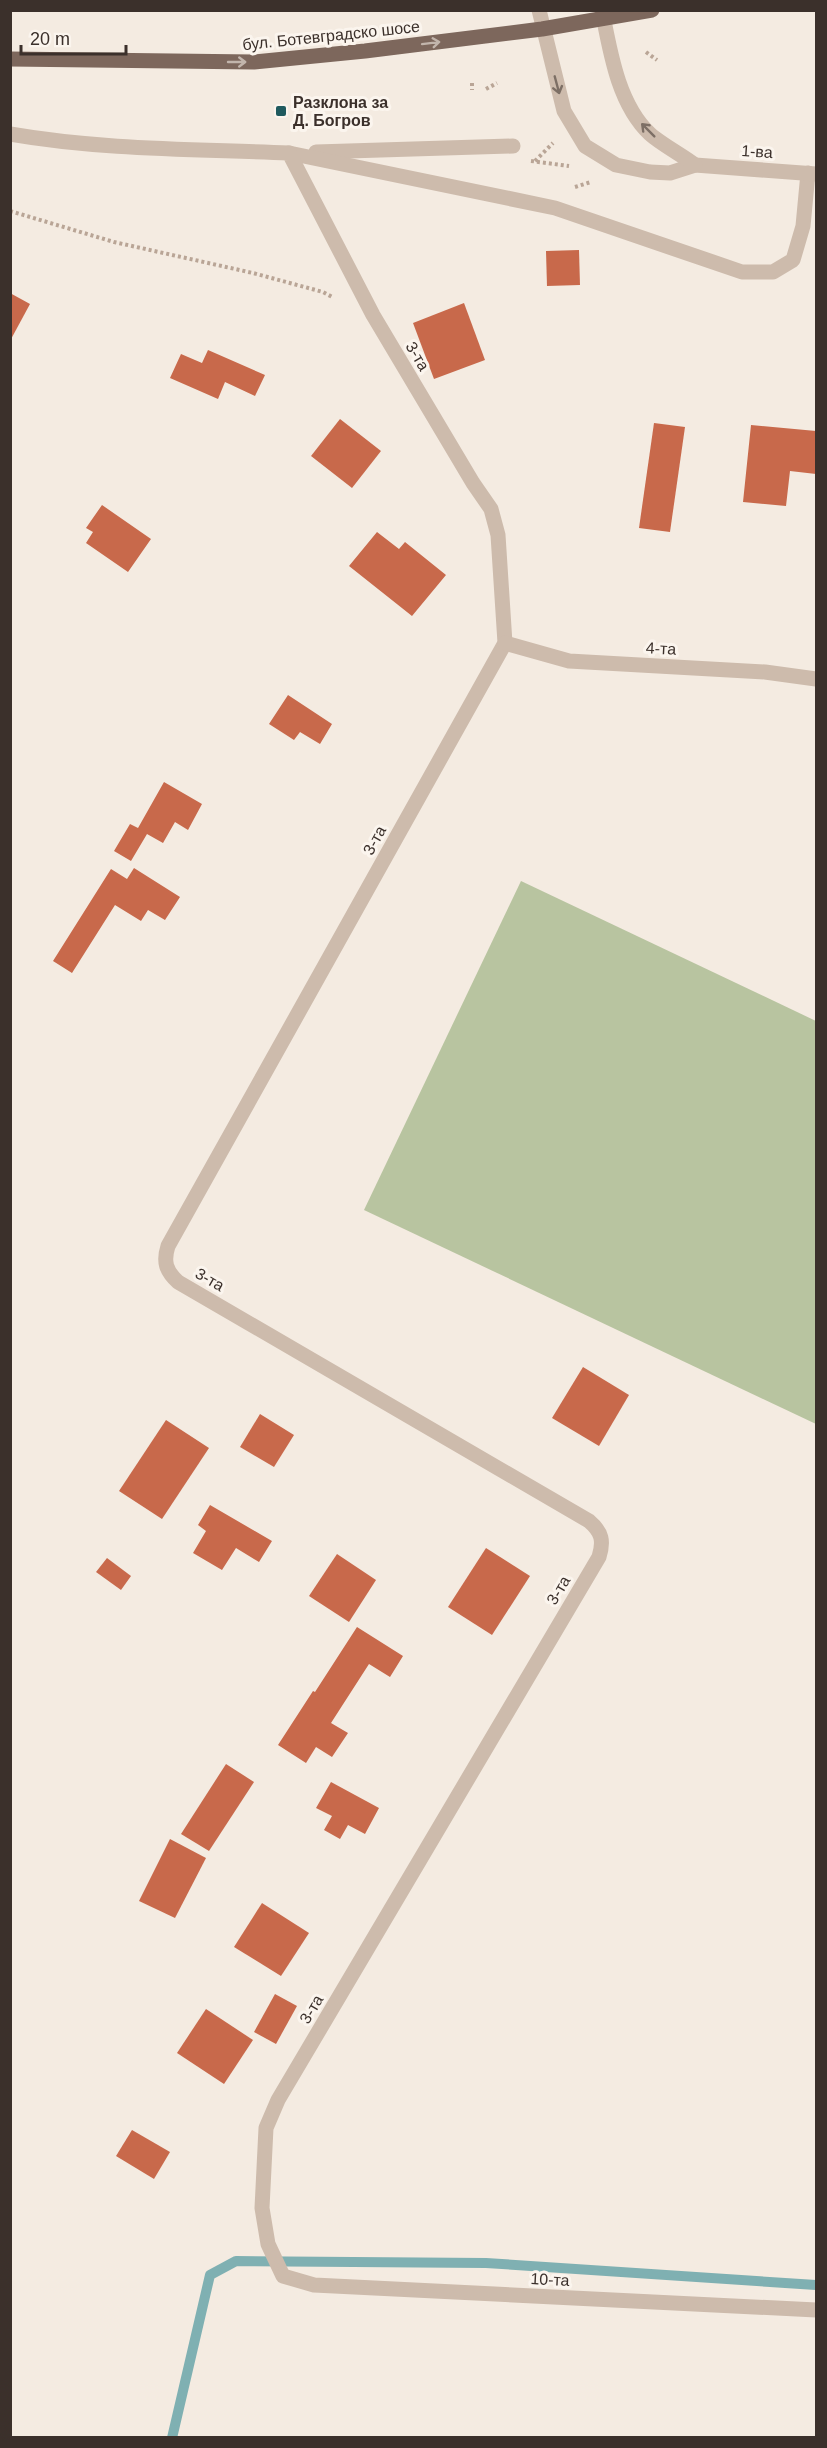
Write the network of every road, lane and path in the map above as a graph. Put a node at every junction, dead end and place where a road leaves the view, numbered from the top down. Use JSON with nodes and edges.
{"nodes":[{"id":1,"x":538,"y":10,"type":"edge"},
{"id":2,"x":652,"y":10,"type":"edge"},
{"id":3,"x":603,"y":15,"type":"edge"},
{"id":4,"x":542,"y":29,"type":"junction"},
{"id":5,"x":646,"y":51,"type":"dead end"},
{"id":6,"x":10,"y":59,"type":"edge"},
{"id":7,"x":657,"y":60,"type":"dead end"},
{"id":8,"x":472,"y":83,"type":"dead end"},
{"id":9,"x":497,"y":83,"type":"dead end"},
{"id":10,"x":486,"y":89,"type":"dead end"},
{"id":11,"x":472,"y":90,"type":"dead end"},
{"id":12,"x":10,"y":134,"type":"edge"},
{"id":13,"x":555,"y":141,"type":"dead end"},
{"id":14,"x":513,"y":146,"type":"dead end"},
{"id":15,"x":289,"y":153,"type":"junction"},
{"id":16,"x":534,"y":162,"type":"dead end"},
{"id":17,"x":695,"y":165,"type":"junction"},
{"id":18,"x":812,"y":174,"type":"edge"},
{"id":19,"x":10,"y":211,"type":"edge"},
{"id":20,"x":373,"y":315,"type":"junction"},
{"id":21,"x":505,"y":643,"type":"junction"},
{"id":22,"x":816,"y":679,"type":"edge"},
{"id":23,"x":283,"y":2276,"type":"joint"},
{"id":24,"x":816,"y":2310,"type":"edge"}],
"edges":[{"from":1,"to":4,"type":"street"},
{"from":2,"to":3,"type":"main road","name":"бул. Ботевградско шосе"},
{"from":3,"to":4,"type":"main road","name":"бул. Ботевградско шосе"},
{"from":17,"to":3,"type":"street","one_way":true},
{"from":6,"to":4,"type":"main road","name":"бул. Ботевградско шосе","one_way":true},
{"from":4,"to":17,"type":"street","one_way":true},
{"from":5,"to":7,"type":"path"},
{"from":8,"to":11,"type":"path"},
{"from":9,"to":10,"type":"path"},
{"from":12,"to":15,"type":"street"},
{"from":13,"to":16,"type":"path"},
{"from":14,"to":15,"type":"street"},
{"from":15,"to":18,"type":"street"},
{"from":15,"to":20,"type":"street","name":"3-та"},
{"from":17,"to":18,"type":"street","name":"1-ва"},
{"from":19,"to":20,"type":"path"},
{"from":20,"to":21,"type":"street","name":"3-та"},
{"from":21,"to":22,"type":"street","name":"4-та"},
{"from":21,"to":23,"type":"street","name":"3-та"},
{"from":23,"to":24,"type":"street","name":"10-та"}]}
